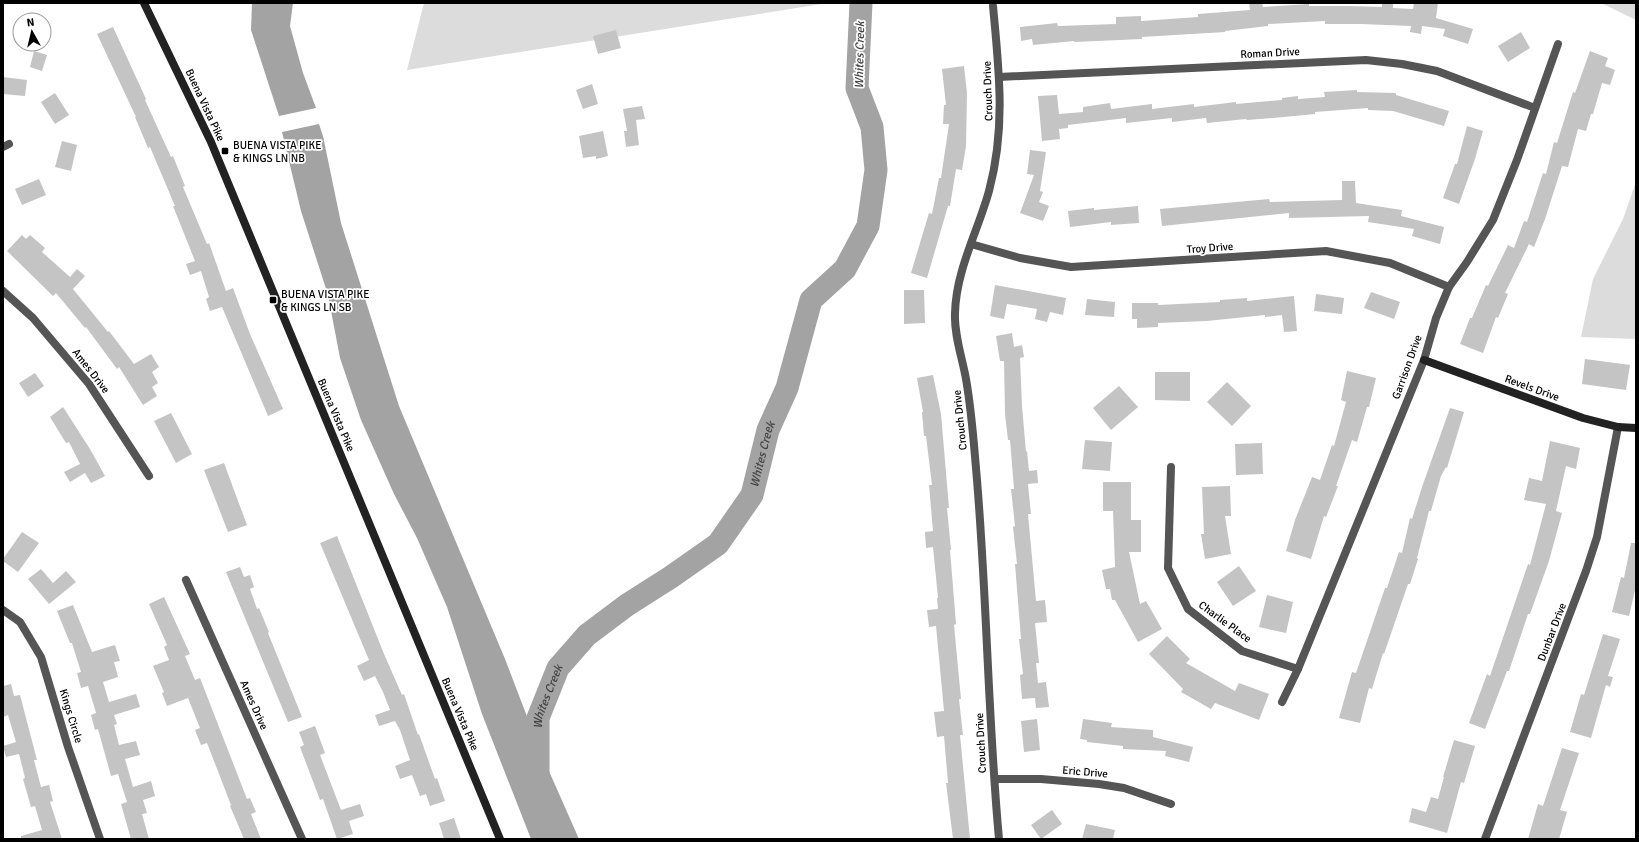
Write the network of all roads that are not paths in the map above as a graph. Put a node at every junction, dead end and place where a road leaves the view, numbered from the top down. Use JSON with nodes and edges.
{"nodes":[{"id":1,"x":144,"y":3,"type":"edge"},
{"id":2,"x":993,"y":6,"type":"dead end"},
{"id":3,"x":1558,"y":44,"type":"dead end"},
{"id":4,"x":999,"y":77,"type":"junction"},
{"id":5,"x":1535,"y":108,"type":"junction"},
{"id":6,"x":971,"y":244,"type":"junction"},
{"id":7,"x":1449,"y":287,"type":"junction"},
{"id":8,"x":3,"y":291,"type":"edge"},
{"id":9,"x":1424,"y":360,"type":"junction"},
{"id":10,"x":1618,"y":427,"type":"junction"},
{"id":11,"x":1636,"y":428,"type":"edge"},
{"id":12,"x":1171,"y":467,"type":"dead end"},
{"id":13,"x":149,"y":476,"type":"dead end"},
{"id":14,"x":186,"y":580,"type":"dead end"},
{"id":15,"x":3,"y":610,"type":"edge"},
{"id":16,"x":1298,"y":669,"type":"junction"},
{"id":17,"x":1282,"y":702,"type":"dead end"},
{"id":18,"x":995,"y":780,"type":"junction"},
{"id":19,"x":1171,"y":804,"type":"dead end"},
{"id":20,"x":100,"y":839,"type":"edge"},
{"id":21,"x":302,"y":839,"type":"edge"},
{"id":22,"x":500,"y":839,"type":"edge"},
{"id":23,"x":1000,"y":839,"type":"edge"},
{"id":24,"x":1485,"y":839,"type":"edge"}],
"edges":[{"from":1,"to":22,"type":"main road","name":"Buena Vista Pike"},
{"from":2,"to":4,"type":"street","name":"Crouch Drive"},
{"from":3,"to":5,"type":"street","name":"Garrison Drive"},
{"from":4,"to":5,"type":"street","name":"Roman Drive"},
{"from":4,"to":6,"type":"street","name":"Crouch Drive"},
{"from":5,"to":7,"type":"street","name":"Garrison Drive"},
{"from":6,"to":7,"type":"street","name":"Troy Drive"},
{"from":6,"to":18,"type":"street","name":"Crouch Drive"},
{"from":7,"to":9,"type":"street","name":"Garrison Drive"},
{"from":8,"to":13,"type":"street","name":"Ames Drive"},
{"from":9,"to":10,"type":"main road","name":"Revels Drive"},
{"from":9,"to":16,"type":"street","name":"Garrison Drive"},
{"from":10,"to":11,"type":"main road","name":"Revels Drive"},
{"from":10,"to":24,"type":"street","name":"Dunbar Drive"},
{"from":12,"to":16,"type":"street","name":"Charlie Place"},
{"from":14,"to":21,"type":"street","name":"Ames Drive"},
{"from":15,"to":20,"type":"street","name":"Kings Circle"},
{"from":16,"to":17,"type":"street","name":"Garrison Drive"},
{"from":18,"to":19,"type":"street","name":"Eric Drive"},
{"from":18,"to":23,"type":"street","name":"Crouch Drive"}]}
